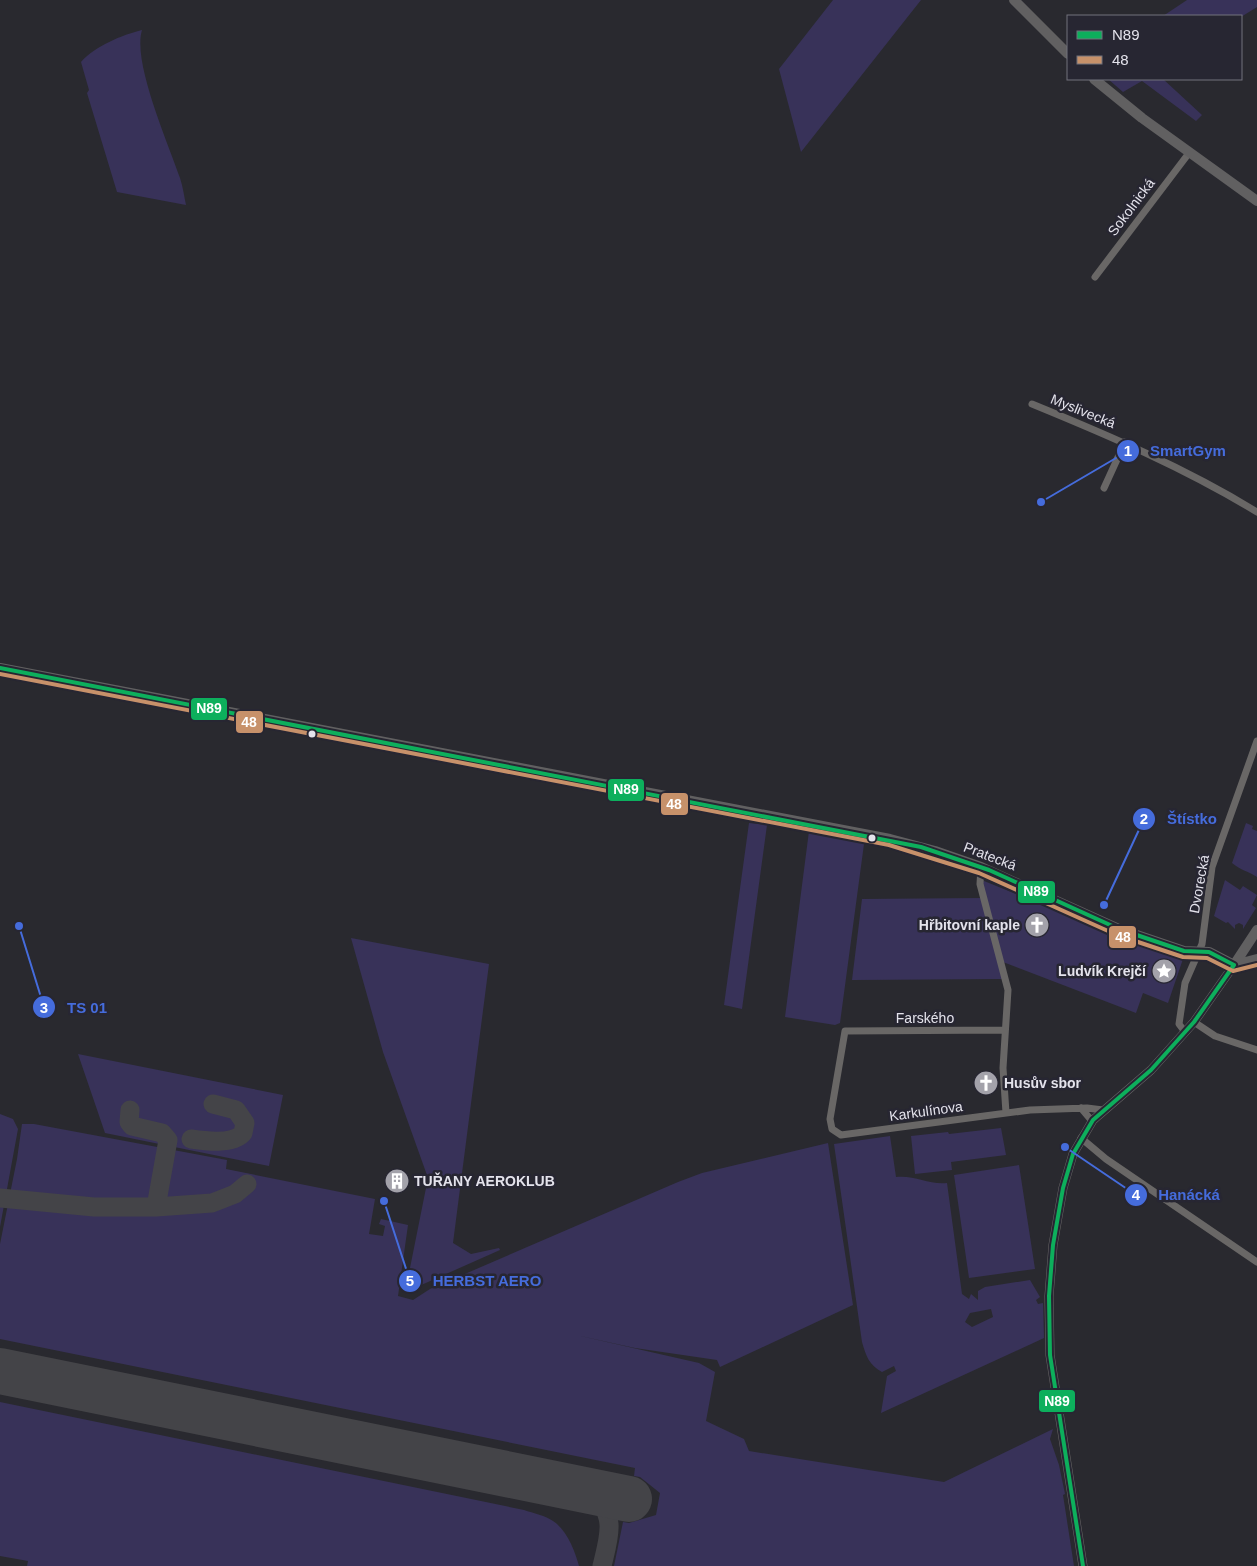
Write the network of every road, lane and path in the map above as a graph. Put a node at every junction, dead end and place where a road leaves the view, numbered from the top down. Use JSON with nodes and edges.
{"nodes":[{"id":1,"x":1014,"y":0,"type":"edge"},
{"id":2,"x":1067,"y":53,"type":"edge"},
{"id":3,"x":1095,"y":80,"type":"edge"},
{"id":4,"x":1189,"y":153,"type":"junction"},
{"id":5,"x":1257,"y":202,"type":"edge"},
{"id":6,"x":1096,"y":277,"type":"dead end"},
{"id":7,"x":1032,"y":404,"type":"dead end"},
{"id":8,"x":1125,"y":442,"type":"junction"},
{"id":9,"x":1104,"y":488,"type":"dead end"},
{"id":10,"x":1257,"y":512,"type":"edge"},
{"id":11,"x":0,"y":668,"type":"edge"},
{"id":12,"x":1257,"y":742,"type":"edge"},
{"id":13,"x":981,"y":867,"type":"junction"},
{"id":14,"x":1257,"y":930,"type":"edge"},
{"id":15,"x":1199,"y":950,"type":"junction"},
{"id":16,"x":1257,"y":959,"type":"edge"},
{"id":17,"x":1234,"y":965,"type":"junction"},
{"id":18,"x":1194,"y":1022,"type":"junction"},
{"id":19,"x":1005,"y":1030,"type":"junction"},
{"id":20,"x":1185,"y":1032,"type":"junction"},
{"id":21,"x":1257,"y":1050,"type":"edge"},
{"id":22,"x":1081,"y":1108,"type":"junction"},
{"id":23,"x":1103,"y":1110,"type":"junction"},
{"id":24,"x":1006,"y":1113,"type":"junction"},
{"id":25,"x":1092,"y":1121,"type":"junction"},
{"id":26,"x":835,"y":1132,"type":"joint"},
{"id":27,"x":1081,"y":1138,"type":"junction"},
{"id":28,"x":1257,"y":1262,"type":"edge"},
{"id":29,"x":1082,"y":1566,"type":"edge"}],
"edges":[{"from":1,"to":2,"type":"main road"},
{"from":3,"to":4,"type":"main road"},
{"from":4,"to":5,"type":"main road"},
{"from":4,"to":6,"type":"street","name":"Sokolnická"},
{"from":7,"to":8,"type":"street","name":"Myslivecká"},
{"from":8,"to":9,"type":"street"},
{"from":8,"to":10,"type":"street","name":"Myslivecká"},
{"from":11,"to":13,"type":"main road","name":"Pratecká"},
{"from":12,"to":15,"type":"street","name":"Dvorecká"},
{"from":13,"to":15,"type":"main road","name":"Pratecká"},
{"from":13,"to":19,"type":"street"},
{"from":14,"to":17,"type":"main road"},
{"from":15,"to":17,"type":"main road","name":"Pratecká"},
{"from":15,"to":20,"type":"street","name":"Dvorecká"},
{"from":16,"to":17,"type":"main road"},
{"from":17,"to":18,"type":"street"},
{"from":18,"to":20,"type":"street"},
{"from":18,"to":21,"type":"street"},
{"from":19,"to":24,"type":"street"},
{"from":19,"to":26,"type":"street","name":"Farského"},
{"from":20,"to":23,"type":"street"},
{"from":22,"to":23,"type":"street","name":"Karkulínova"},
{"from":22,"to":24,"type":"street","name":"Karkulínova"},
{"from":22,"to":25,"type":"street"},
{"from":23,"to":25,"type":"street"},
{"from":24,"to":26,"type":"street","name":"Karkulínova"},
{"from":25,"to":27,"type":"street"},
{"from":27,"to":28,"type":"street"},
{"from":27,"to":29,"type":"street"}]}
